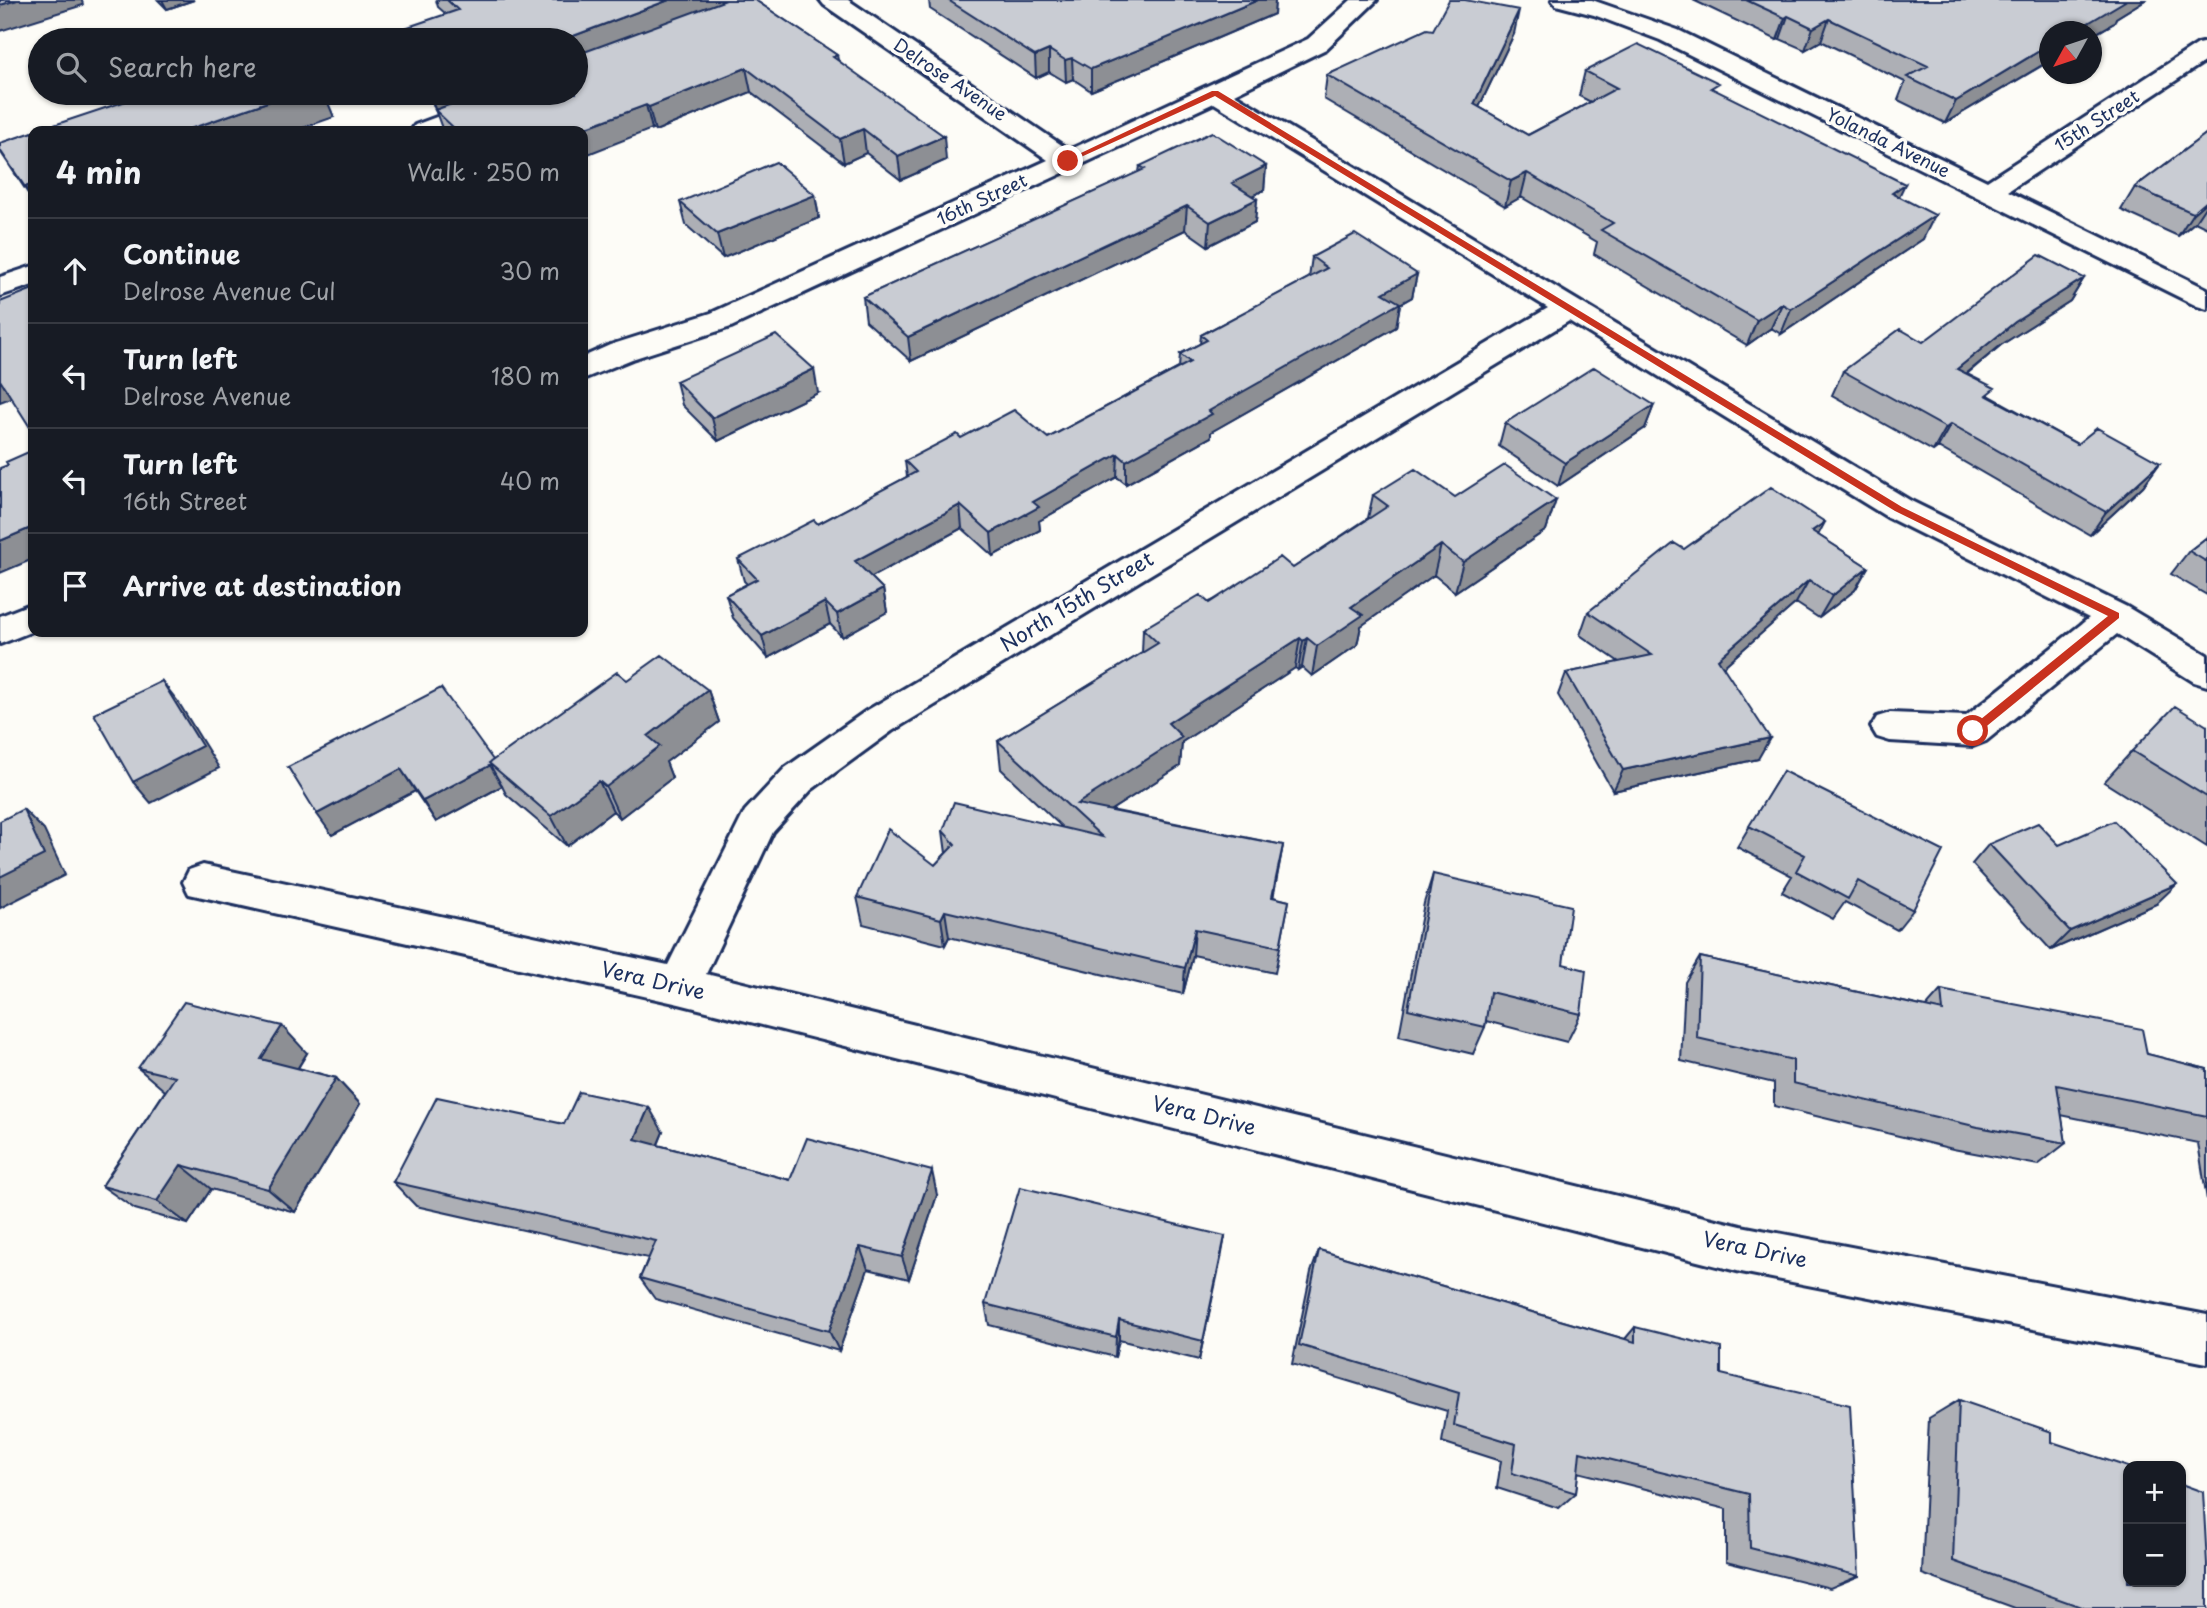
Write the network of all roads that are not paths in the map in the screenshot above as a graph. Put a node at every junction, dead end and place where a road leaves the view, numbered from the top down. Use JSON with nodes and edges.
{"nodes":[{"id":1,"x":832,"y":0,"type":"edge"},
{"id":2,"x":1365,"y":0,"type":"edge"},
{"id":3,"x":1564,"y":0,"type":"edge"},
{"id":4,"x":2207,"y":50,"type":"edge"},
{"id":5,"x":1215,"y":93,"type":"junction"},
{"id":6,"x":492,"y":105,"type":"edge"},
{"id":7,"x":437,"y":126,"type":"edge"},
{"id":8,"x":1068,"y":161,"type":"junction"},
{"id":9,"x":1988,"y":192,"type":"junction"},
{"id":10,"x":28,"y":276,"type":"edge"},
{"id":11,"x":1,"y":284,"type":"edge"},
{"id":12,"x":2207,"y":300,"type":"edge"},
{"id":13,"x":1568,"y":309,"type":"junction"},
{"id":14,"x":588,"y":367,"type":"edge"},
{"id":15,"x":2115,"y":616,"type":"junction"},
{"id":16,"x":28,"y":618,"type":"edge"},
{"id":17,"x":0,"y":631,"type":"edge"},
{"id":18,"x":2207,"y":672,"type":"edge"},
{"id":19,"x":1890,"y":727,"type":"dead end"},
{"id":20,"x":203,"y":882,"type":"dead end"},
{"id":21,"x":679,"y":986,"type":"junction"},
{"id":22,"x":2207,"y":1339,"type":"edge"}],
"edges":[{"from":1,"to":8,"type":"street","name":"Delrose Avenue"},
{"from":2,"to":5,"type":"street","name":"16th Street"},
{"from":3,"to":9,"type":"street","name":"Yolanda Avenue"},
{"from":4,"to":9,"type":"street","name":"15th Street"},
{"from":5,"to":8,"type":"street","name":"16th Street"},
{"from":5,"to":13,"type":"street"},
{"from":6,"to":7,"type":"street"},
{"from":8,"to":14,"type":"street","name":"16th Street"},
{"from":9,"to":12,"type":"street","name":"Yolanda Avenue"},
{"from":10,"to":11,"type":"street"},
{"from":13,"to":15,"type":"street"},
{"from":13,"to":21,"type":"street","name":"North 15th Street"},
{"from":15,"to":18,"type":"street"},
{"from":15,"to":19,"type":"street"},
{"from":16,"to":17,"type":"street"},
{"from":20,"to":21,"type":"street","name":"Vera Drive"},
{"from":21,"to":22,"type":"street","name":"Vera Drive"}]}
